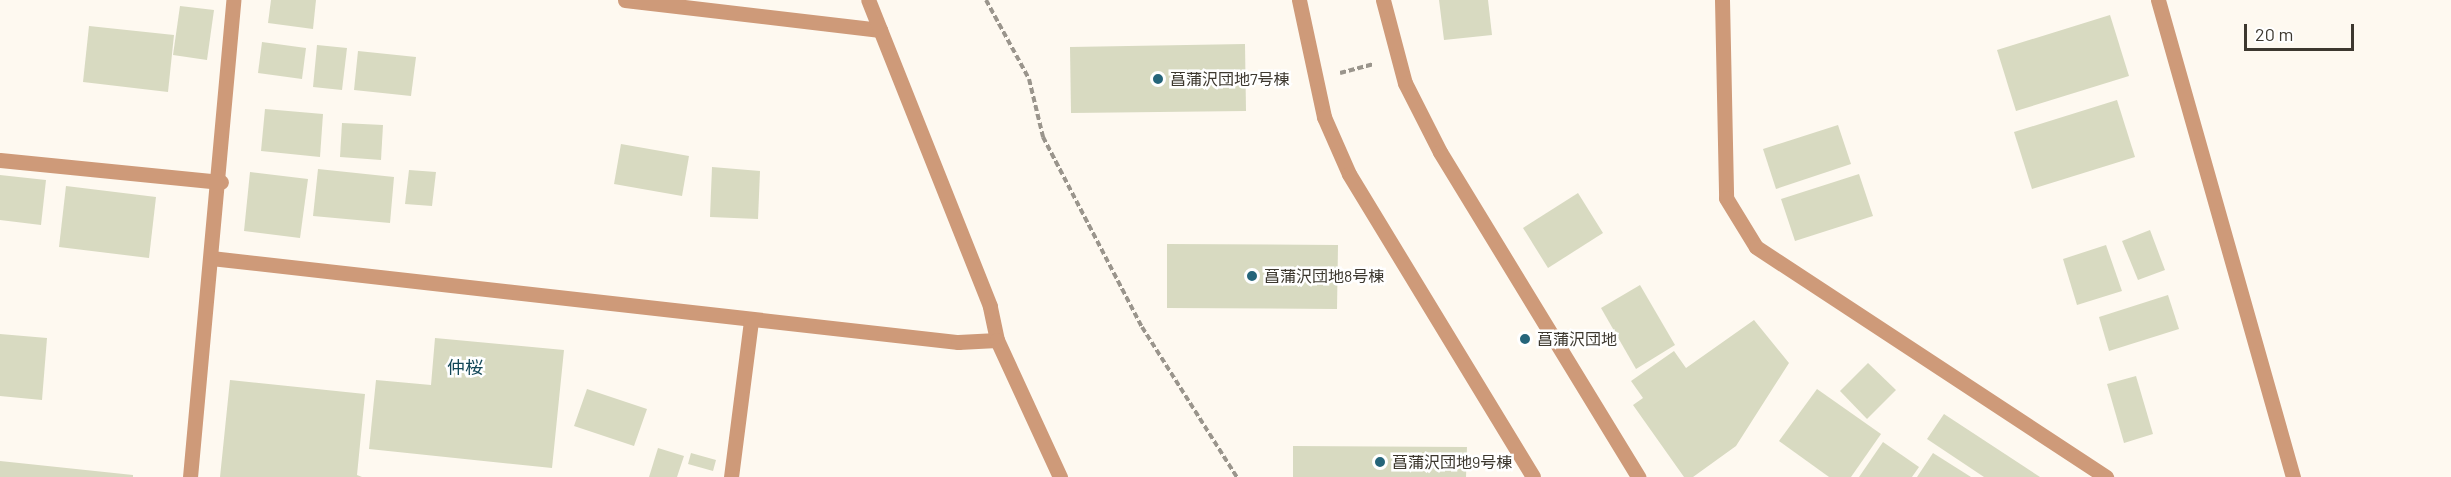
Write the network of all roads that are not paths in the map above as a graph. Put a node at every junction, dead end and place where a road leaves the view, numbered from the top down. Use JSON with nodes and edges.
{"nodes":[{"id":1,"x":233,"y":0,"type":"edge"},
{"id":2,"x":624,"y":0,"type":"edge"},
{"id":3,"x":868,"y":0,"type":"edge"},
{"id":4,"x":1299,"y":0,"type":"edge"},
{"id":5,"x":1722,"y":0,"type":"edge"},
{"id":6,"x":2158,"y":0,"type":"edge"},
{"id":7,"x":1388,"y":2,"type":"edge"},
{"id":8,"x":880,"y":30,"type":"junction"},
{"id":9,"x":0,"y":160,"type":"edge"},
{"id":10,"x":221,"y":182,"type":"junction"},
{"id":11,"x":211,"y":258,"type":"junction"},
{"id":12,"x":751,"y":320,"type":"junction"},
{"id":13,"x":998,"y":340,"type":"junction"},
{"id":14,"x":190,"y":477,"type":"edge"},
{"id":15,"x":731,"y":477,"type":"edge"},
{"id":16,"x":1060,"y":477,"type":"edge"},
{"id":17,"x":1533,"y":477,"type":"edge"},
{"id":18,"x":1638,"y":477,"type":"edge"},
{"id":19,"x":2106,"y":477,"type":"edge"},
{"id":20,"x":2294,"y":477,"type":"edge"}],
"edges":[{"from":1,"to":10,"type":"street"},
{"from":2,"to":8,"type":"street"},
{"from":3,"to":8,"type":"street"},
{"from":4,"to":17,"type":"street"},
{"from":5,"to":19,"type":"street"},
{"from":6,"to":20,"type":"street"},
{"from":7,"to":18,"type":"street"},
{"from":8,"to":13,"type":"street"},
{"from":9,"to":10,"type":"street"},
{"from":10,"to":11,"type":"street"},
{"from":11,"to":12,"type":"street"},
{"from":11,"to":14,"type":"street"},
{"from":12,"to":13,"type":"street"},
{"from":12,"to":15,"type":"street"},
{"from":13,"to":16,"type":"street"}]}
